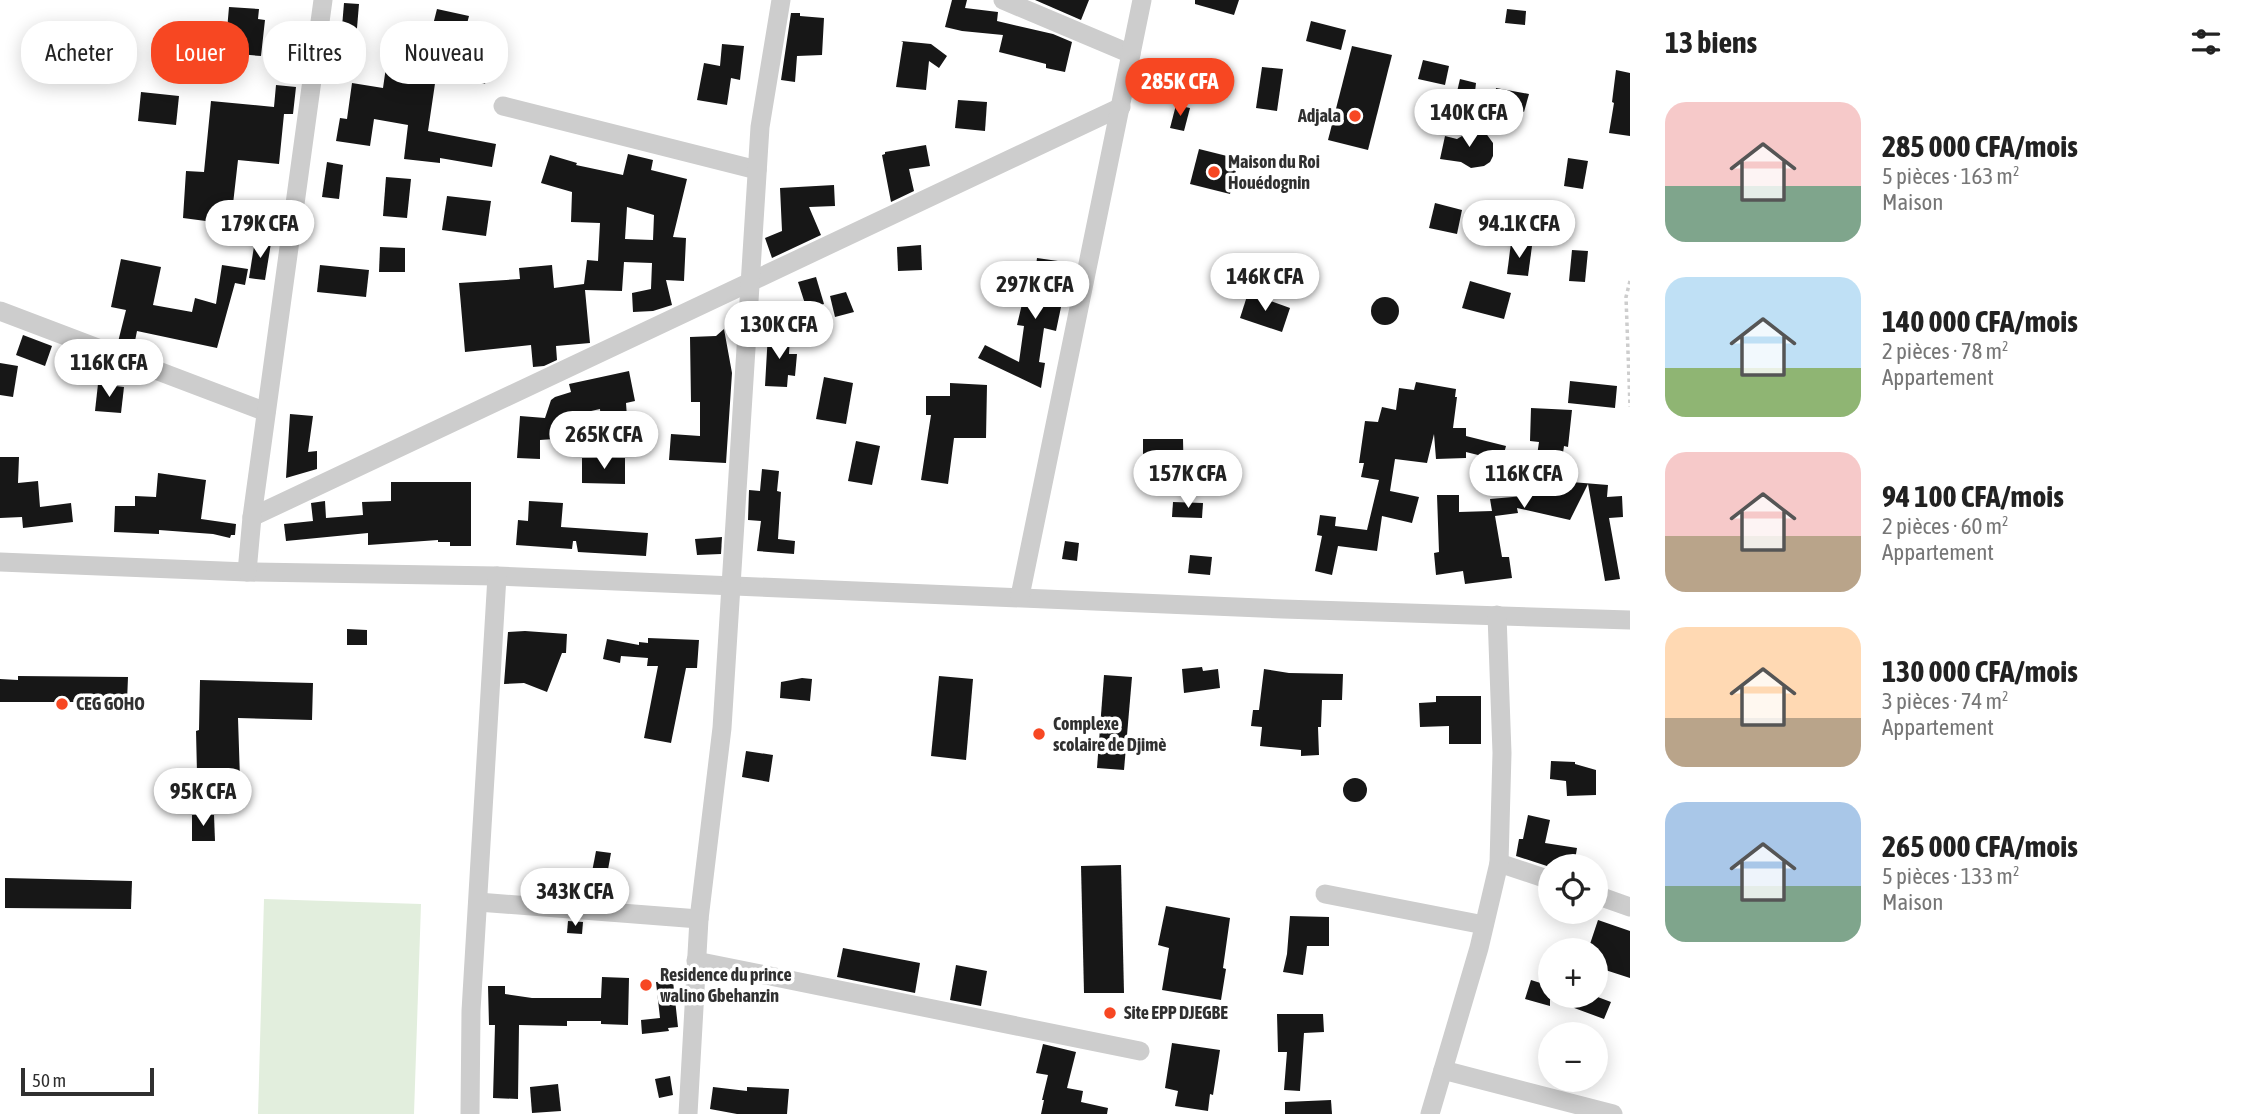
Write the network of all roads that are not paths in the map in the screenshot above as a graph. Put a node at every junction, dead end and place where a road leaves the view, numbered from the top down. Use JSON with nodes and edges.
{"nodes":[{"id":1,"x":323,"y":0,"type":"edge"},
{"id":2,"x":781,"y":0,"type":"edge"},
{"id":3,"x":1003,"y":0,"type":"edge"},
{"id":4,"x":1142,"y":0,"type":"edge"},
{"id":5,"x":1131,"y":54,"type":"junction"},
{"id":6,"x":503,"y":106,"type":"dead end"},
{"id":7,"x":1121,"y":107,"type":"junction"},
{"id":8,"x":757,"y":170,"type":"junction"},
{"id":9,"x":750,"y":284,"type":"junction"},
{"id":10,"x":0,"y":311,"type":"edge"},
{"id":11,"x":266,"y":412,"type":"junction"},
{"id":12,"x":252,"y":517,"type":"junction"},
{"id":13,"x":0,"y":562,"type":"edge"},
{"id":14,"x":247,"y":572,"type":"junction"},
{"id":15,"x":497,"y":576,"type":"junction"},
{"id":16,"x":729,"y":585,"type":"junction"},
{"id":17,"x":1020,"y":596,"type":"junction"},
{"id":18,"x":1497,"y":615,"type":"junction"},
{"id":19,"x":1630,"y":620,"type":"edge"},
{"id":20,"x":1499,"y":863,"type":"junction"},
{"id":21,"x":1538,"y":876,"type":"edge"},
{"id":22,"x":1325,"y":894,"type":"dead end"},
{"id":23,"x":1608,"y":899,"type":"edge"},
{"id":24,"x":478,"y":901,"type":"junction"},
{"id":25,"x":1630,"y":907,"type":"edge"},
{"id":26,"x":699,"y":919,"type":"junction"},
{"id":27,"x":1484,"y":925,"type":"junction"},
{"id":28,"x":696,"y":961,"type":"junction"},
{"id":29,"x":1140,"y":1051,"type":"dead end"},
{"id":30,"x":1443,"y":1070,"type":"junction"},
{"id":31,"x":470,"y":1114,"type":"edge"},
{"id":32,"x":688,"y":1114,"type":"edge"},
{"id":33,"x":1430,"y":1114,"type":"edge"},
{"id":34,"x":1613,"y":1114,"type":"edge"}],
"edges":[{"from":1,"to":11,"type":"street"},
{"from":2,"to":8,"type":"street"},
{"from":3,"to":5,"type":"street"},
{"from":4,"to":5,"type":"street"},
{"from":5,"to":7,"type":"street"},
{"from":6,"to":8,"type":"street"},
{"from":7,"to":9,"type":"street"},
{"from":7,"to":17,"type":"street"},
{"from":8,"to":9,"type":"street"},
{"from":9,"to":12,"type":"street"},
{"from":9,"to":16,"type":"street"},
{"from":10,"to":11,"type":"street"},
{"from":11,"to":12,"type":"street"},
{"from":12,"to":14,"type":"street"},
{"from":13,"to":14,"type":"street"},
{"from":14,"to":15,"type":"street"},
{"from":15,"to":16,"type":"street"},
{"from":15,"to":24,"type":"street"},
{"from":16,"to":17,"type":"street"},
{"from":16,"to":26,"type":"street"},
{"from":17,"to":18,"type":"street"},
{"from":18,"to":19,"type":"street"},
{"from":18,"to":20,"type":"street"},
{"from":20,"to":21,"type":"street"},
{"from":20,"to":27,"type":"street"},
{"from":22,"to":27,"type":"street"},
{"from":23,"to":25,"type":"street"},
{"from":24,"to":26,"type":"street"},
{"from":24,"to":31,"type":"street"},
{"from":26,"to":28,"type":"street"},
{"from":27,"to":30,"type":"street"},
{"from":28,"to":29,"type":"street"},
{"from":28,"to":32,"type":"street"},
{"from":30,"to":33,"type":"street"},
{"from":30,"to":34,"type":"street"}]}
